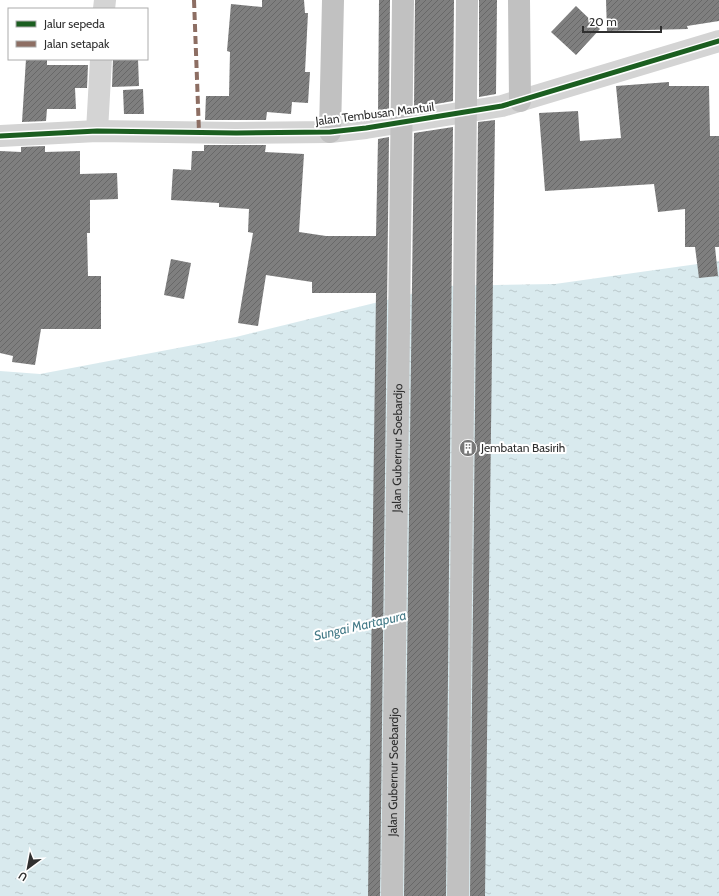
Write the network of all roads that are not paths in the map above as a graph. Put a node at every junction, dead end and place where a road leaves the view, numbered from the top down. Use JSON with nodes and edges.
{"nodes":[{"id":1,"x":333,"y":0,"type":"edge"},
{"id":2,"x":403,"y":0,"type":"edge"},
{"id":3,"x":467,"y":0,"type":"edge"},
{"id":4,"x":520,"y":0,"type":"edge"},
{"id":5,"x":719,"y":41,"type":"edge"},
{"id":6,"x":101,"y":60,"type":"edge"},
{"id":7,"x":520,"y":101,"type":"junction"},
{"id":8,"x":97,"y":131,"type":"junction"},
{"id":9,"x":330,"y":132,"type":"junction"},
{"id":10,"x":0,"y":136,"type":"edge"},
{"id":11,"x":392,"y":896,"type":"edge"},
{"id":12,"x":458,"y":896,"type":"edge"}],
"edges":[{"from":1,"to":9,"type":"highway"},
{"from":2,"to":11,"type":"highway","name":"Jalan Gubernur Soebardjo","bridge":true},
{"from":3,"to":12,"type":"highway","bridge":true},
{"from":4,"to":7,"type":"highway"},
{"from":5,"to":7,"type":"street","name":"Jalan Tembusan Mantuil"},
{"from":6,"to":8,"type":"street"},
{"from":7,"to":9,"type":"street","name":"Jalan Tembusan Mantuil"},
{"from":8,"to":9,"type":"street","name":"Jalan Tembusan Mantuil"},
{"from":8,"to":10,"type":"street","name":"Jalan Tembusan Mantuil"}]}
